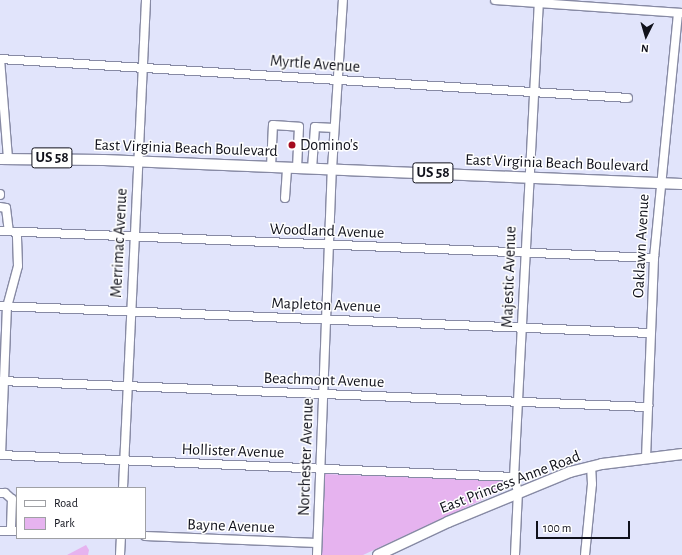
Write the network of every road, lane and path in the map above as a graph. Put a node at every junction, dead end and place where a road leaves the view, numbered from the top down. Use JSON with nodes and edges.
{"nodes":[{"id":1,"x":146,"y":0,"type":"edge"},
{"id":2,"x":343,"y":0,"type":"edge"},
{"id":3,"x":495,"y":0,"type":"edge"},
{"id":4,"x":539,"y":1,"type":"edge"},
{"id":5,"x":608,"y":4,"type":"edge"},
{"id":6,"x":680,"y":13,"type":"edge"},
{"id":7,"x":0,"y":59,"type":"edge"},
{"id":8,"x":143,"y":68,"type":"junction"},
{"id":9,"x":337,"y":79,"type":"junction"},
{"id":10,"x":533,"y":92,"type":"junction"},
{"id":11,"x":628,"y":98,"type":"dead end"},
{"id":12,"x":334,"y":128,"type":"junction"},
{"id":13,"x":4,"y":159,"type":"edge"},
{"id":14,"x":137,"y":161,"type":"junction"},
{"id":15,"x":271,"y":167,"type":"junction"},
{"id":16,"x":292,"y":168,"type":"junction"},
{"id":17,"x":312,"y":168,"type":"junction"},
{"id":18,"x":332,"y":169,"type":"junction"},
{"id":19,"x":528,"y":177,"type":"junction"},
{"id":20,"x":659,"y":183,"type":"junction"},
{"id":21,"x":682,"y":184,"type":"edge"},
{"id":22,"x":286,"y":198,"type":"dead end"},
{"id":23,"x":0,"y":207,"type":"edge"},
{"id":24,"x":0,"y":231,"type":"edge"},
{"id":25,"x":13,"y":232,"type":"junction"},
{"id":26,"x":134,"y":237,"type":"junction"},
{"id":27,"x":328,"y":245,"type":"junction"},
{"id":28,"x":524,"y":253,"type":"junction"},
{"id":29,"x":654,"y":258,"type":"junction"},
{"id":30,"x":3,"y":307,"type":"edge"},
{"id":31,"x":130,"y":311,"type":"junction"},
{"id":32,"x":325,"y":319,"type":"junction"},
{"id":33,"x":521,"y":328,"type":"junction"},
{"id":34,"x":650,"y":333,"type":"junction"},
{"id":35,"x":2,"y":381,"type":"edge"},
{"id":36,"x":126,"y":387,"type":"junction"},
{"id":37,"x":322,"y":394,"type":"junction"},
{"id":38,"x":518,"y":402,"type":"junction"},
{"id":39,"x":648,"y":407,"type":"junction"},
{"id":40,"x":682,"y":454,"type":"edge"},
{"id":41,"x":0,"y":455,"type":"edge"},
{"id":42,"x":646,"y":458,"type":"junction"},
{"id":43,"x":124,"y":460,"type":"junction"},
{"id":44,"x":591,"y":466,"type":"junction"},
{"id":45,"x":319,"y":469,"type":"junction"},
{"id":46,"x":514,"y":477,"type":"junction"},
{"id":47,"x":123,"y":487,"type":"edge"},
{"id":48,"x":518,"y":492,"type":"junction"},
{"id":49,"x":0,"y":493,"type":"edge"},
{"id":50,"x":0,"y":531,"type":"edge"},
{"id":51,"x":14,"y":531,"type":"edge"},
{"id":52,"x":146,"y":536,"type":"edge"},
{"id":53,"x":120,"y":539,"type":"edge"},
{"id":54,"x":317,"y":544,"type":"junction"},
{"id":55,"x":120,"y":555,"type":"edge"},
{"id":56,"x":317,"y":555,"type":"edge"},
{"id":57,"x":378,"y":555,"type":"edge"},
{"id":58,"x":515,"y":555,"type":"edge"},
{"id":59,"x":585,"y":555,"type":"edge"}],
"edges":[{"from":1,"to":8,"type":"street","name":"Merrimac Avenue"},
{"from":2,"to":9,"type":"street","name":"Norchester Avenue"},
{"from":3,"to":4,"type":"street"},
{"from":4,"to":5,"type":"street"},
{"from":4,"to":10,"type":"street","name":"Majestic Avenue"},
{"from":5,"to":6,"type":"street"},
{"from":6,"to":20,"type":"street","name":"Oaklawn Avenue"},
{"from":7,"to":8,"type":"street","name":"Myrtle Avenue"},
{"from":7,"to":13,"type":"street"},
{"from":8,"to":9,"type":"street","name":"Myrtle Avenue"},
{"from":8,"to":14,"type":"street","name":"Merrimac Avenue"},
{"from":9,"to":10,"type":"street","name":"Myrtle Avenue"},
{"from":9,"to":12,"type":"street","name":"Norchester Avenue"},
{"from":10,"to":11,"type":"street","name":"Myrtle Avenue"},
{"from":10,"to":19,"type":"street","name":"Majestic Avenue"},
{"from":12,"to":17,"type":"street"},
{"from":12,"to":18,"type":"street","name":"Norchester Avenue"},
{"from":13,"to":14,"type":"main road","name":"East Virginia Beach Boulevard","number":"US 58"},
{"from":14,"to":15,"type":"main road","name":"East Virginia Beach Boulevard","number":"US 58"},
{"from":14,"to":26,"type":"street","name":"Merrimac Avenue"},
{"from":15,"to":16,"type":"main road","name":"East Virginia Beach Boulevard","number":"US 58"},
{"from":15,"to":16,"type":"street"},
{"from":16,"to":17,"type":"main road","name":"East Virginia Beach Boulevard","number":"US 58"},
{"from":16,"to":22,"type":"street"},
{"from":17,"to":18,"type":"main road","name":"East Virginia Beach Boulevard","number":"US 58"},
{"from":18,"to":19,"type":"main road","name":"East Virginia Beach Boulevard","number":"US 58"},
{"from":18,"to":27,"type":"street","name":"Norchester Avenue"},
{"from":19,"to":20,"type":"main road","name":"East Virginia Beach Boulevard","number":"US 58"},
{"from":19,"to":28,"type":"street","name":"Majestic Avenue"},
{"from":20,"to":21,"type":"main road","name":"East Virginia Beach Boulevard","number":"US 58"},
{"from":20,"to":29,"type":"street","name":"Oaklawn Avenue"},
{"from":23,"to":25,"type":"street"},
{"from":24,"to":25,"type":"street","name":"Woodland Avenue"},
{"from":25,"to":26,"type":"street","name":"Woodland Avenue"},
{"from":25,"to":30,"type":"street"},
{"from":26,"to":27,"type":"street","name":"Woodland Avenue"},
{"from":26,"to":31,"type":"street","name":"Merrimac Avenue"},
{"from":27,"to":28,"type":"street","name":"Woodland Avenue"},
{"from":27,"to":32,"type":"street","name":"Norchester Avenue"},
{"from":28,"to":29,"type":"street","name":"Woodland Avenue"},
{"from":28,"to":33,"type":"street","name":"Majestic Avenue"},
{"from":29,"to":34,"type":"street","name":"Oaklawn Avenue"},
{"from":30,"to":31,"type":"street","name":"Mapleton Avenue"},
{"from":30,"to":35,"type":"street"},
{"from":31,"to":32,"type":"street","name":"Mapleton Avenue"},
{"from":31,"to":36,"type":"street","name":"Merrimac Avenue"},
{"from":32,"to":33,"type":"street","name":"Mapleton Avenue"},
{"from":32,"to":37,"type":"street","name":"Norchester Avenue"},
{"from":33,"to":34,"type":"street","name":"Mapleton Avenue"},
{"from":33,"to":38,"type":"street","name":"Majestic Avenue"},
{"from":34,"to":39,"type":"street","name":"Oaklawn Avenue"},
{"from":35,"to":36,"type":"street","name":"Beachmont Avenue"},
{"from":35,"to":41,"type":"street"},
{"from":36,"to":37,"type":"street","name":"Beachmont Avenue"},
{"from":36,"to":43,"type":"street","name":"Merrimac Avenue"},
{"from":37,"to":38,"type":"street","name":"Beachmont Avenue"},
{"from":37,"to":45,"type":"street","name":"Norchester Avenue"},
{"from":38,"to":39,"type":"street","name":"Beachmont Avenue"},
{"from":38,"to":46,"type":"street","name":"Majestic Avenue"},
{"from":39,"to":42,"type":"street","name":"Oaklawn Avenue"},
{"from":40,"to":42,"type":"main road","name":"East Princess Anne Road"},
{"from":41,"to":43,"type":"street","name":"Hollister Avenue"},
{"from":42,"to":44,"type":"main road","name":"East Princess Anne Road"},
{"from":43,"to":45,"type":"street","name":"Hollister Avenue"},
{"from":43,"to":47,"type":"street","name":"Merrimac Avenue"},
{"from":44,"to":48,"type":"main road","name":"East Princess Anne Road"},
{"from":44,"to":59,"type":"street"},
{"from":45,"to":46,"type":"street","name":"Hollister Avenue"},
{"from":45,"to":54,"type":"street","name":"Norchester Avenue"},
{"from":46,"to":48,"type":"street","name":"Majestic Avenue"},
{"from":48,"to":57,"type":"main road","name":"East Princess Anne Road"},
{"from":48,"to":58,"type":"street","name":"Majestic Avenue"},
{"from":49,"to":51,"type":"street"},
{"from":50,"to":51,"type":"street"},
{"from":52,"to":54,"type":"street","name":"Bayne Avenue"},
{"from":53,"to":55,"type":"street"},
{"from":54,"to":56,"type":"street","name":"Norchester Avenue"}]}
